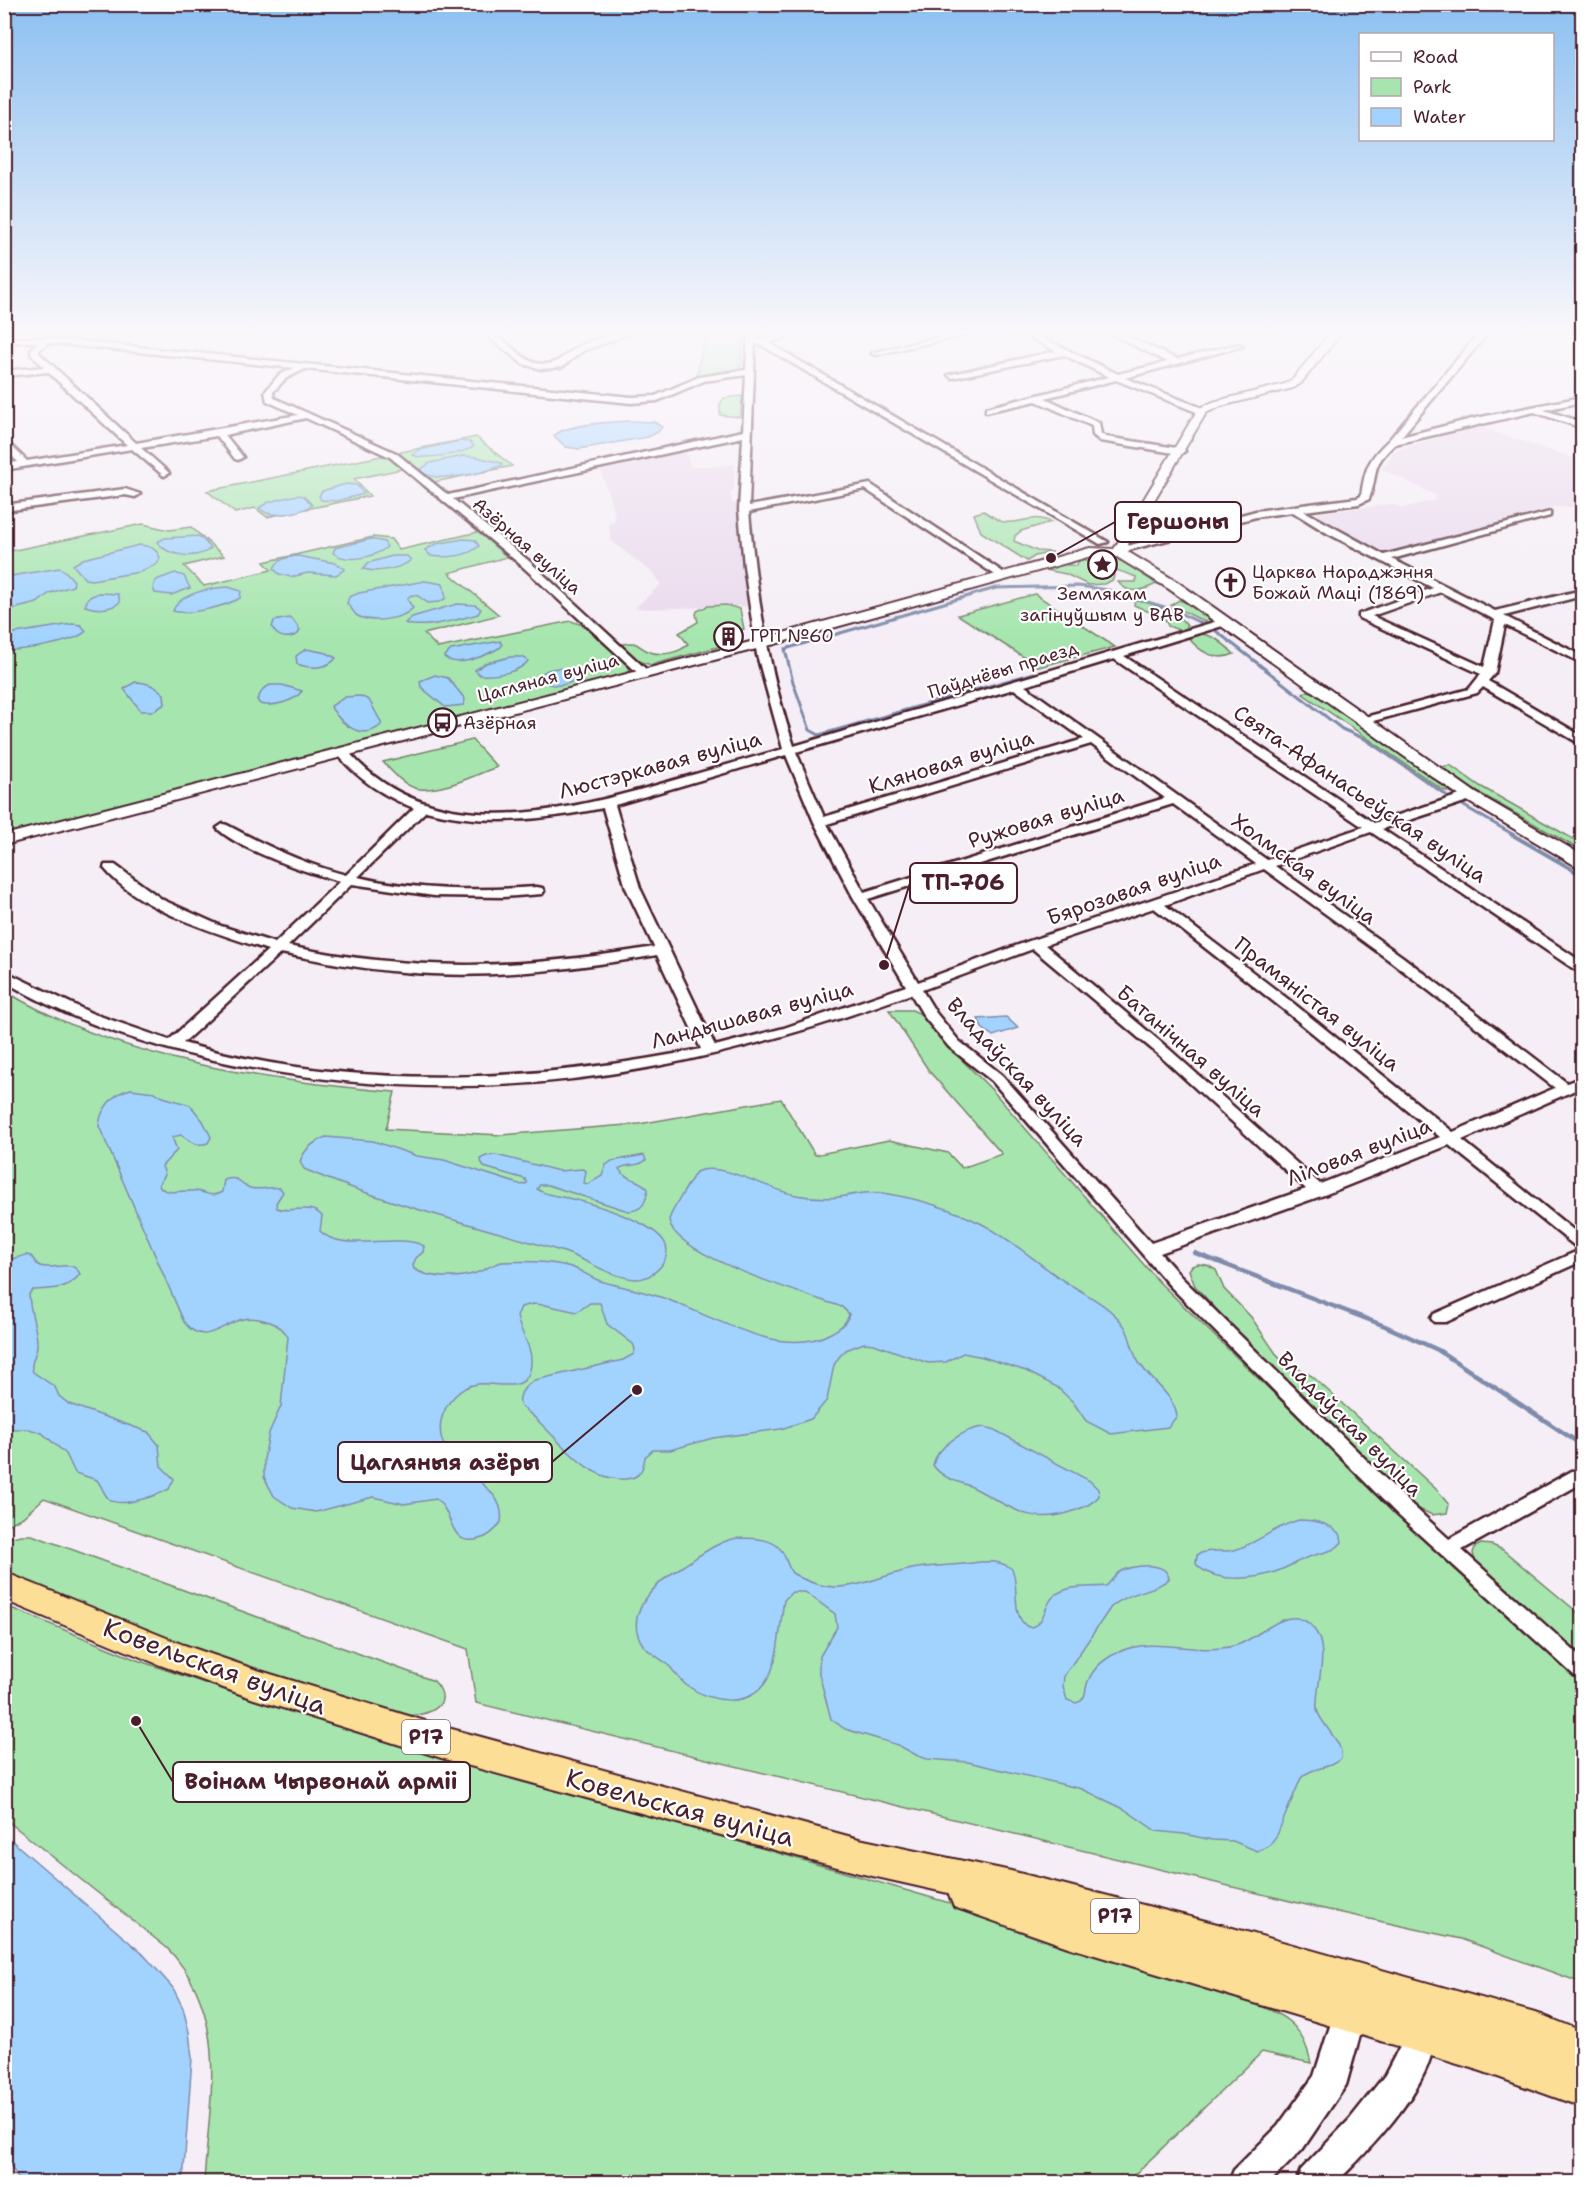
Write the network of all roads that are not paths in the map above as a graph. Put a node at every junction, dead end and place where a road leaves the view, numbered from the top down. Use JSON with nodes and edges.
{"nodes":[{"id":1,"x":120,"y":434,"type":"edge"},
{"id":2,"x":213,"y":434,"type":"edge"},
{"id":3,"x":220,"y":434,"type":"edge"},
{"id":4,"x":347,"y":434,"type":"edge"},
{"id":5,"x":742,"y":434,"type":"edge"},
{"id":6,"x":747,"y":434,"type":"edge"},
{"id":7,"x":914,"y":434,"type":"edge"},
{"id":8,"x":1097,"y":434,"type":"edge"},
{"id":9,"x":1189,"y":434,"type":"edge"},
{"id":10,"x":1399,"y":434,"type":"edge"},
{"id":11,"x":1424,"y":434,"type":"edge"},
{"id":12,"x":4,"y":442,"type":"edge"},
{"id":13,"x":1392,"y":442,"type":"junction"},
{"id":14,"x":135,"y":448,"type":"junction"},
{"id":15,"x":1180,"y":451,"type":"junction"},
{"id":16,"x":238,"y":457,"type":"dead end"},
{"id":17,"x":25,"y":464,"type":"junction"},
{"id":18,"x":4,"y":467,"type":"edge"},
{"id":19,"x":164,"y":473,"type":"dead end"},
{"id":20,"x":135,"y":494,"type":"dead end"},
{"id":21,"x":447,"y":498,"type":"junction"},
{"id":22,"x":4,"y":508,"type":"edge"},
{"id":23,"x":1293,"y":508,"type":"junction"},
{"id":24,"x":744,"y":510,"type":"junction"},
{"id":25,"x":1547,"y":514,"type":"dead end"},
{"id":26,"x":1102,"y":546,"type":"junction"},
{"id":27,"x":1122,"y":548,"type":"junction"},
{"id":28,"x":1384,"y":558,"type":"junction"},
{"id":29,"x":1004,"y":576,"type":"junction"},
{"id":30,"x":1442,"y":588,"type":"junction"},
{"id":31,"x":1582,"y":593,"type":"edge"},
{"id":32,"x":1498,"y":617,"type":"junction"},
{"id":33,"x":1225,"y":622,"type":"junction"},
{"id":34,"x":759,"y":644,"type":"junction"},
{"id":35,"x":1114,"y":655,"type":"junction"},
{"id":36,"x":1582,"y":660,"type":"edge"},
{"id":37,"x":644,"y":673,"type":"junction"},
{"id":38,"x":1486,"y":678,"type":"junction"},
{"id":39,"x":1016,"y":685,"type":"junction"},
{"id":40,"x":1362,"y":721,"type":"junction"},
{"id":41,"x":1093,"y":740,"type":"junction"},
{"id":42,"x":1582,"y":741,"type":"edge"},
{"id":43,"x":790,"y":751,"type":"junction"},
{"id":44,"x":343,"y":753,"type":"junction"},
{"id":45,"x":1470,"y":796,"type":"junction"},
{"id":46,"x":1175,"y":798,"type":"junction"},
{"id":47,"x":608,"y":803,"type":"junction"},
{"id":48,"x":423,"y":807,"type":"junction"},
{"id":49,"x":820,"y":822,"type":"junction"},
{"id":50,"x":1371,"y":827,"type":"junction"},
{"id":51,"x":223,"y":828,"type":"dead end"},
{"id":52,"x":4,"y":840,"type":"edge"},
{"id":53,"x":1582,"y":862,"type":"edge"},
{"id":54,"x":1263,"y":865,"type":"junction"},
{"id":55,"x":110,"y":868,"type":"dead end"},
{"id":56,"x":348,"y":879,"type":"junction"},
{"id":57,"x":537,"y":891,"type":"dead end"},
{"id":58,"x":860,"y":897,"type":"junction"},
{"id":59,"x":1155,"y":903,"type":"junction"},
{"id":60,"x":1036,"y":944,"type":"junction"},
{"id":61,"x":277,"y":949,"type":"junction"},
{"id":62,"x":660,"y":950,"type":"junction"},
{"id":63,"x":1582,"y":968,"type":"edge"},
{"id":64,"x":4,"y":975,"type":"edge"},
{"id":65,"x":915,"y":988,"type":"junction"},
{"id":66,"x":171,"y":1046,"type":"junction"},
{"id":67,"x":710,"y":1052,"type":"junction"},
{"id":68,"x":1582,"y":1082,"type":"edge"},
{"id":69,"x":1566,"y":1089,"type":"junction"},
{"id":70,"x":1453,"y":1138,"type":"junction"},
{"id":71,"x":1318,"y":1191,"type":"junction"},
{"id":72,"x":1582,"y":1245,"type":"edge"},
{"id":73,"x":1147,"y":1251,"type":"junction"},
{"id":74,"x":1582,"y":1255,"type":"edge"},
{"id":75,"x":1440,"y":1318,"type":"dead end"},
{"id":76,"x":1579,"y":1476,"type":"dead end"},
{"id":77,"x":1449,"y":1548,"type":"junction"},
{"id":78,"x":4,"y":1585,"type":"edge"},
{"id":79,"x":1582,"y":1670,"type":"edge"},
{"id":80,"x":1359,"y":1998,"type":"junction"},
{"id":81,"x":1414,"y":2014,"type":"junction"},
{"id":82,"x":1582,"y":2051,"type":"edge"},
{"id":83,"x":1582,"y":2087,"type":"edge"},
{"id":84,"x":1246,"y":2182,"type":"edge"},
{"id":85,"x":1313,"y":2182,"type":"edge"}],
"edges":[{"from":1,"to":14,"type":"street"},
{"from":2,"to":14,"type":"street"},
{"from":3,"to":16,"type":"street"},
{"from":4,"to":21,"type":"street","name":"Азёрная вуліца"},
{"from":5,"to":21,"type":"street"},
{"from":6,"to":24,"type":"street","name":"Владаўская вуліца"},
{"from":7,"to":26,"type":"street"},
{"from":8,"to":15,"type":"street"},
{"from":9,"to":15,"type":"street"},
{"from":10,"to":13,"type":"street"},
{"from":11,"to":13,"type":"street"},
{"from":12,"to":17,"type":"street"},
{"from":13,"to":23,"type":"street"},
{"from":14,"to":17,"type":"street"},
{"from":14,"to":19,"type":"street"},
{"from":15,"to":27,"type":"street"},
{"from":17,"to":18,"type":"street"},
{"from":20,"to":22,"type":"street"},
{"from":21,"to":37,"type":"street","name":"Азёрная вуліца"},
{"from":23,"to":27,"type":"street"},
{"from":23,"to":28,"type":"street"},
{"from":24,"to":29,"type":"street"},
{"from":24,"to":34,"type":"street","name":"Владаўская вуліца"},
{"from":25,"to":28,"type":"street"},
{"from":26,"to":27,"type":"street"},
{"from":26,"to":29,"type":"street","name":"Цагляная вуліца"},
{"from":27,"to":33,"type":"street"},
{"from":28,"to":30,"type":"street"},
{"from":29,"to":34,"type":"street","name":"Цагляная вуліца"},
{"from":30,"to":32,"type":"street"},
{"from":30,"to":38,"type":"street"},
{"from":31,"to":32,"type":"street"},
{"from":32,"to":36,"type":"street"},
{"from":32,"to":38,"type":"street"},
{"from":33,"to":35,"type":"street","name":"Паўднёвы праезд"},
{"from":33,"to":40,"type":"street"},
{"from":34,"to":37,"type":"street","name":"Цагляная вуліца"},
{"from":34,"to":43,"type":"street","name":"Владаўская вуліца"},
{"from":35,"to":39,"type":"street","name":"Паўднёвы праезд"},
{"from":35,"to":50,"type":"street","name":"Свята-Афанасьеўская вуліца"},
{"from":37,"to":44,"type":"street","name":"Цагляная вуліца"},
{"from":38,"to":40,"type":"street"},
{"from":38,"to":42,"type":"street"},
{"from":39,"to":41,"type":"street","name":"Холмская вуліца"},
{"from":39,"to":43,"type":"street","name":"Паўднёвы праезд"},
{"from":40,"to":45,"type":"street"},
{"from":41,"to":46,"type":"street","name":"Холмская вуліца"},
{"from":41,"to":49,"type":"street","name":"Кляновая вуліца"},
{"from":43,"to":47,"type":"street","name":"Люстэркавая вуліца"},
{"from":43,"to":49,"type":"street","name":"Владаўская вуліца"},
{"from":44,"to":48,"type":"street","name":"Люстэркавая вуліца"},
{"from":44,"to":52,"type":"street","name":"Цагляная вуліца"},
{"from":45,"to":50,"type":"street","name":"Бярозавая вуліца"},
{"from":45,"to":53,"type":"street"},
{"from":46,"to":54,"type":"street","name":"Холмская вуліца"},
{"from":46,"to":58,"type":"street","name":"Ружовая вуліца"},
{"from":47,"to":48,"type":"street","name":"Люстэркавая вуліца"},
{"from":47,"to":62,"type":"street"},
{"from":48,"to":56,"type":"street"},
{"from":49,"to":58,"type":"street","name":"Владаўская вуліца"},
{"from":50,"to":54,"type":"street","name":"Бярозавая вуліца"},
{"from":50,"to":63,"type":"street","name":"Свята-Афанасьеўская вуліца"},
{"from":51,"to":56,"type":"street"},
{"from":54,"to":59,"type":"street","name":"Бярозавая вуліца"},
{"from":54,"to":69,"type":"street","name":"Холмская вуліца"},
{"from":55,"to":61,"type":"street"},
{"from":56,"to":57,"type":"street"},
{"from":56,"to":61,"type":"street"},
{"from":58,"to":65,"type":"street","name":"Владаўская вуліца"},
{"from":59,"to":60,"type":"street","name":"Бярозавая вуліца"},
{"from":59,"to":70,"type":"street","name":"Прамяністая вуліца"},
{"from":60,"to":65,"type":"street","name":"Бярозавая вуліца"},
{"from":60,"to":71,"type":"street","name":"Батанічная вуліца"},
{"from":61,"to":62,"type":"street"},
{"from":61,"to":66,"type":"street"},
{"from":62,"to":67,"type":"street"},
{"from":64,"to":66,"type":"street","name":"Ландышавая вуліца"},
{"from":65,"to":67,"type":"street","name":"Ландышавая вуліца"},
{"from":65,"to":73,"type":"street","name":"Владаўская вуліца"},
{"from":66,"to":67,"type":"street","name":"Ландышавая вуліца"},
{"from":68,"to":69,"type":"street","name":"Ліловая вуліца"},
{"from":69,"to":70,"type":"street","name":"Ліловая вуліца"},
{"from":70,"to":71,"type":"street","name":"Ліловая вуліца"},
{"from":70,"to":72,"type":"street","name":"Прамяністая вуліца"},
{"from":71,"to":73,"type":"street","name":"Ліловая вуліца"},
{"from":73,"to":77,"type":"street","name":"Владаўская вуліца"},
{"from":74,"to":75,"type":"street"},
{"from":76,"to":77,"type":"street"},
{"from":77,"to":79,"type":"street","name":"Владаўская вуліца"},
{"from":78,"to":80,"type":"highway","name":"Ковельская вуліца","number":"Р17"},
{"from":80,"to":81,"type":"highway","number":"Р17"},
{"from":80,"to":84,"type":"main road"},
{"from":81,"to":82,"type":"highway","number":"Р17"},
{"from":81,"to":83,"type":"highway","number":"Р17"},
{"from":81,"to":85,"type":"main road"}]}
